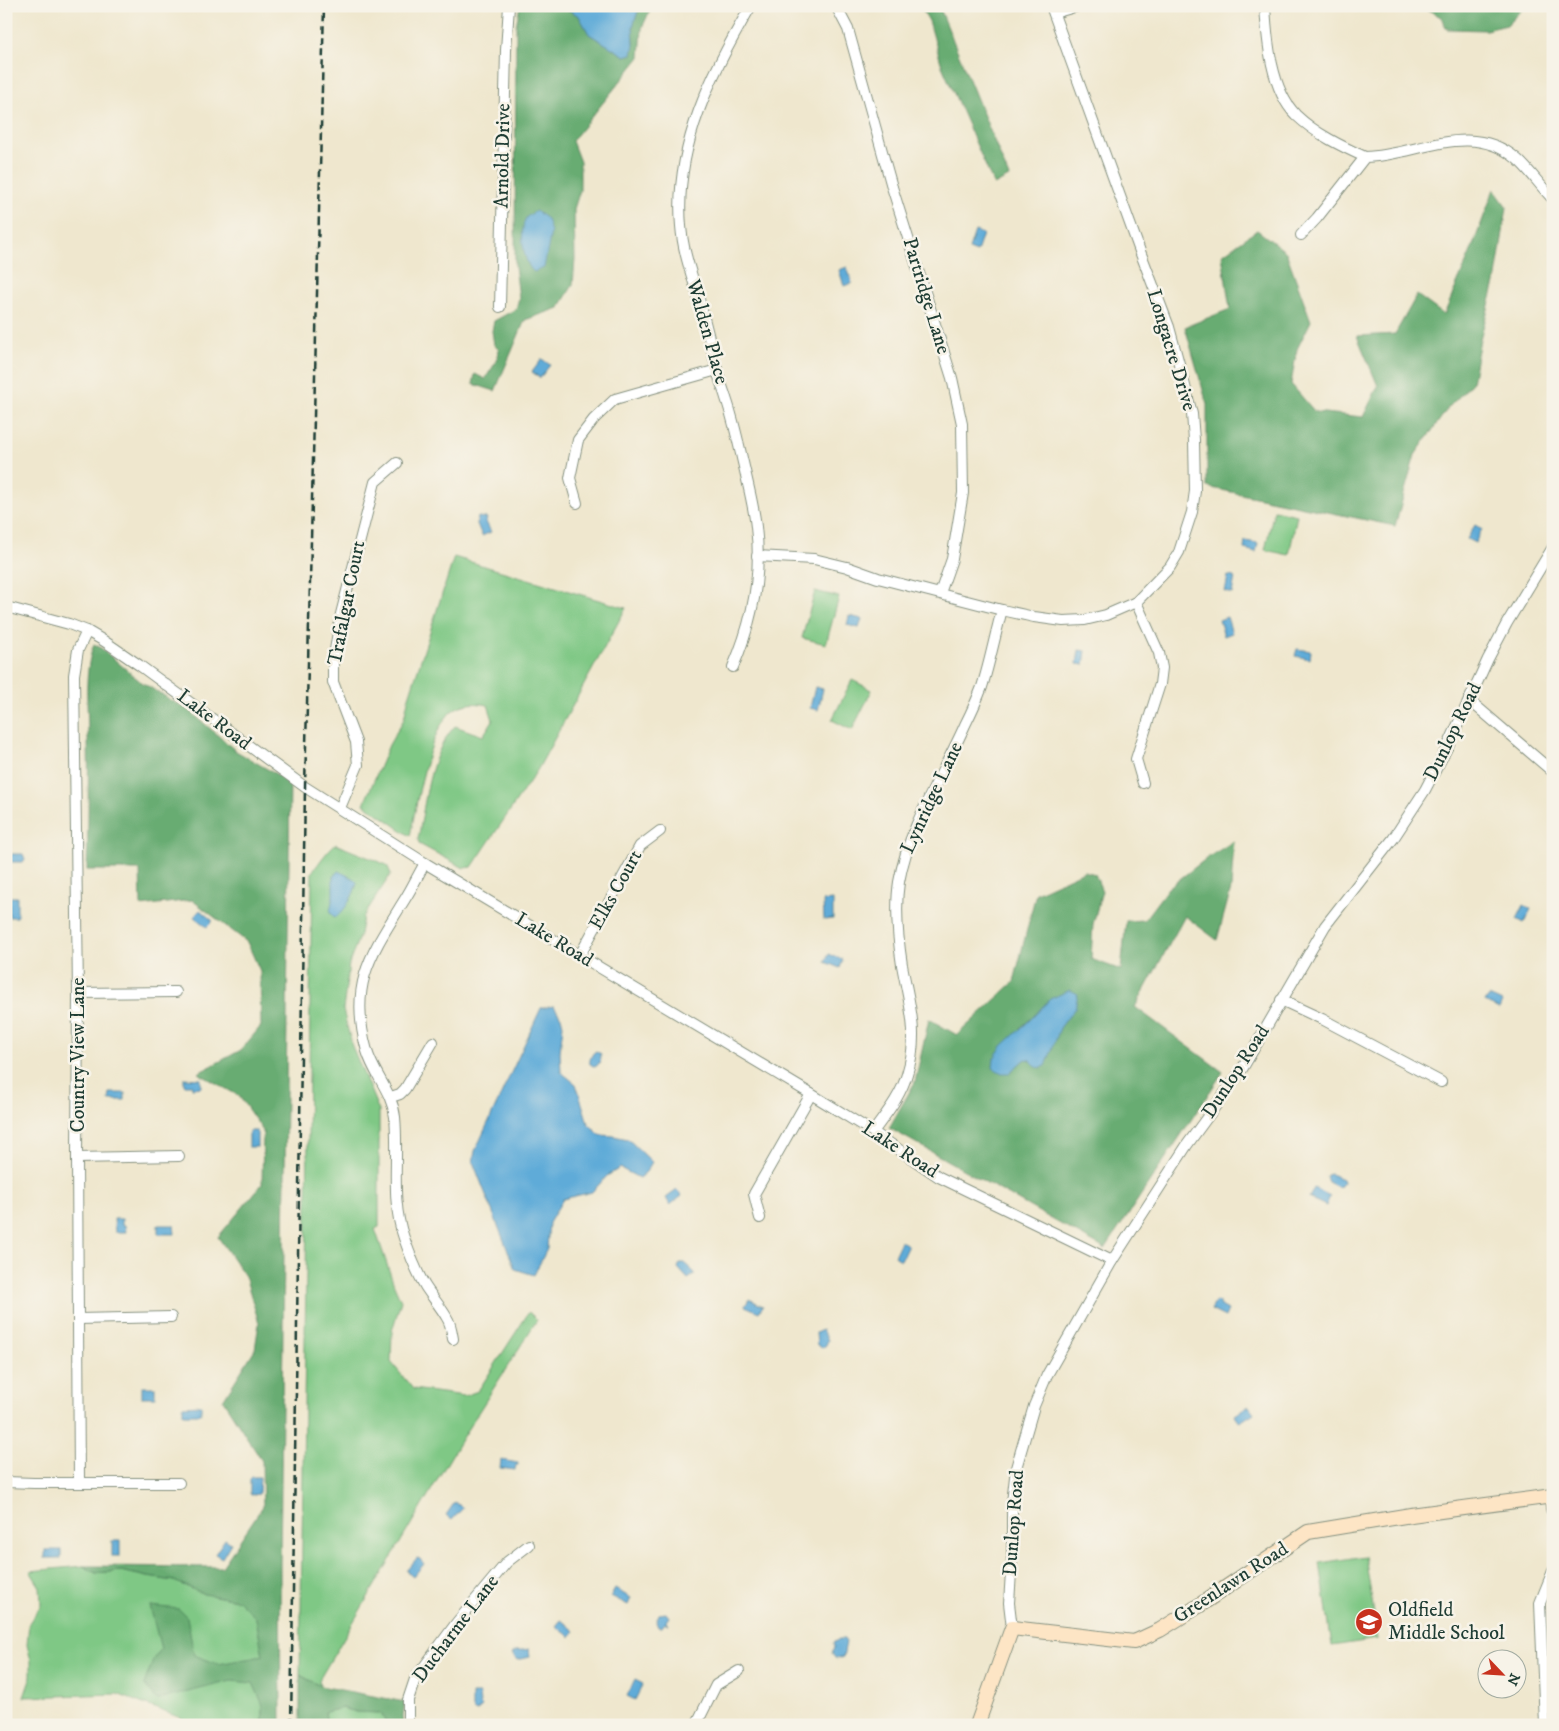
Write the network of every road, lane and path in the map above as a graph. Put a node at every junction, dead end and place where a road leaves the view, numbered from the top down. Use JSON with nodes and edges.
{"nodes":[{"id":1,"x":509,"y":6,"type":"edge"},
{"id":2,"x":751,"y":6,"type":"edge"},
{"id":3,"x":836,"y":6,"type":"edge"},
{"id":4,"x":1078,"y":6,"type":"edge"},
{"id":5,"x":1265,"y":6,"type":"edge"},
{"id":6,"x":1053,"y":9,"type":"edge"},
{"id":7,"x":1365,"y":157,"type":"junction"},
{"id":8,"x":1553,"y":199,"type":"edge"},
{"id":9,"x":1301,"y":235,"type":"dead end"},
{"id":10,"x":500,"y":307,"type":"dead end"},
{"id":11,"x":717,"y":370,"type":"junction"},
{"id":12,"x":397,"y":463,"type":"dead end"},
{"id":13,"x":577,"y":503,"type":"dead end"},
{"id":14,"x":1553,"y":547,"type":"edge"},
{"id":15,"x":757,"y":556,"type":"junction"},
{"id":16,"x":940,"y":592,"type":"junction"},
{"id":17,"x":1136,"y":602,"type":"junction"},
{"id":18,"x":6,"y":607,"type":"edge"},
{"id":19,"x":1002,"y":610,"type":"junction"},
{"id":20,"x":87,"y":631,"type":"junction"},
{"id":21,"x":733,"y":667,"type":"dead end"},
{"id":22,"x":1469,"y":700,"type":"junction"},
{"id":23,"x":1553,"y":772,"type":"edge"},
{"id":24,"x":1143,"y":783,"type":"dead end"},
{"id":25,"x":340,"y":808,"type":"junction"},
{"id":26,"x":660,"y":831,"type":"dead end"},
{"id":27,"x":424,"y":863,"type":"junction"},
{"id":28,"x":580,"y":955,"type":"junction"},
{"id":29,"x":176,"y":992,"type":"dead end"},
{"id":30,"x":78,"y":993,"type":"junction"},
{"id":31,"x":1281,"y":1000,"type":"junction"},
{"id":32,"x":432,"y":1042,"type":"dead end"},
{"id":33,"x":1441,"y":1082,"type":"dead end"},
{"id":34,"x":811,"y":1094,"type":"junction"},
{"id":35,"x":391,"y":1097,"type":"junction"},
{"id":36,"x":873,"y":1132,"type":"junction"},
{"id":37,"x":179,"y":1156,"type":"dead end"},
{"id":38,"x":77,"y":1158,"type":"junction"},
{"id":39,"x":760,"y":1218,"type":"dead end"},
{"id":40,"x":1112,"y":1261,"type":"junction"},
{"id":41,"x":171,"y":1317,"type":"dead end"},
{"id":42,"x":78,"y":1319,"type":"junction"},
{"id":43,"x":453,"y":1340,"type":"dead end"},
{"id":44,"x":6,"y":1482,"type":"edge"},
{"id":45,"x":79,"y":1482,"type":"junction"},
{"id":46,"x":179,"y":1483,"type":"dead end"},
{"id":47,"x":1552,"y":1500,"type":"edge"},
{"id":48,"x":528,"y":1545,"type":"dead end"},
{"id":49,"x":1553,"y":1571,"type":"edge"},
{"id":50,"x":1012,"y":1628,"type":"junction"},
{"id":51,"x":739,"y":1671,"type":"dead end"},
{"id":52,"x":408,"y":1725,"type":"edge"},
{"id":53,"x":696,"y":1725,"type":"edge"},
{"id":54,"x":977,"y":1725,"type":"edge"},
{"id":55,"x":1545,"y":1725,"type":"edge"}],
"edges":[{"from":1,"to":10,"type":"street","name":"Arnold Drive"},
{"from":2,"to":11,"type":"street","name":"Walden Place"},
{"from":3,"to":16,"type":"street","name":"Partridge Lane"},
{"from":4,"to":6,"type":"street"},
{"from":5,"to":7,"type":"street"},
{"from":6,"to":17,"type":"street","name":"Longacre Drive"},
{"from":7,"to":8,"type":"street"},
{"from":7,"to":9,"type":"street"},
{"from":11,"to":13,"type":"street"},
{"from":11,"to":15,"type":"street","name":"Walden Place"},
{"from":12,"to":25,"type":"street","name":"Trafalgar Court"},
{"from":14,"to":22,"type":"street","name":"Dunlop Road"},
{"from":15,"to":16,"type":"street","name":"Longacre Drive"},
{"from":15,"to":21,"type":"street","name":"Walden Place"},
{"from":16,"to":19,"type":"street","name":"Longacre Drive"},
{"from":17,"to":19,"type":"street","name":"Longacre Drive"},
{"from":17,"to":24,"type":"street"},
{"from":18,"to":20,"type":"street","name":"Lake Road"},
{"from":19,"to":36,"type":"street","name":"Lynridge Lane"},
{"from":20,"to":25,"type":"street","name":"Lake Road"},
{"from":20,"to":30,"type":"street","name":"Country View Lane"},
{"from":22,"to":23,"type":"street"},
{"from":22,"to":31,"type":"street","name":"Dunlop Road"},
{"from":25,"to":27,"type":"street","name":"Lake Road"},
{"from":26,"to":28,"type":"street","name":"Elks Court"},
{"from":27,"to":28,"type":"street","name":"Lake Road"},
{"from":27,"to":35,"type":"street"},
{"from":28,"to":34,"type":"street","name":"Lake Road"},
{"from":29,"to":30,"type":"street"},
{"from":30,"to":38,"type":"street","name":"Country View Lane"},
{"from":31,"to":33,"type":"street"},
{"from":31,"to":40,"type":"street","name":"Dunlop Road"},
{"from":32,"to":35,"type":"street"},
{"from":34,"to":36,"type":"street","name":"Lake Road"},
{"from":34,"to":39,"type":"street"},
{"from":35,"to":43,"type":"street"},
{"from":36,"to":40,"type":"street","name":"Lake Road"},
{"from":37,"to":38,"type":"street"},
{"from":38,"to":42,"type":"street","name":"Country View Lane"},
{"from":40,"to":50,"type":"street","name":"Dunlop Road"},
{"from":41,"to":42,"type":"street"},
{"from":42,"to":45,"type":"street","name":"Country View Lane"},
{"from":44,"to":45,"type":"street"},
{"from":45,"to":46,"type":"street"},
{"from":47,"to":50,"type":"main road","name":"Greenlawn Road"},
{"from":48,"to":52,"type":"street","name":"Ducharme Lane"},
{"from":49,"to":55,"type":"street"},
{"from":50,"to":54,"type":"main road"},
{"from":51,"to":53,"type":"street"}]}
